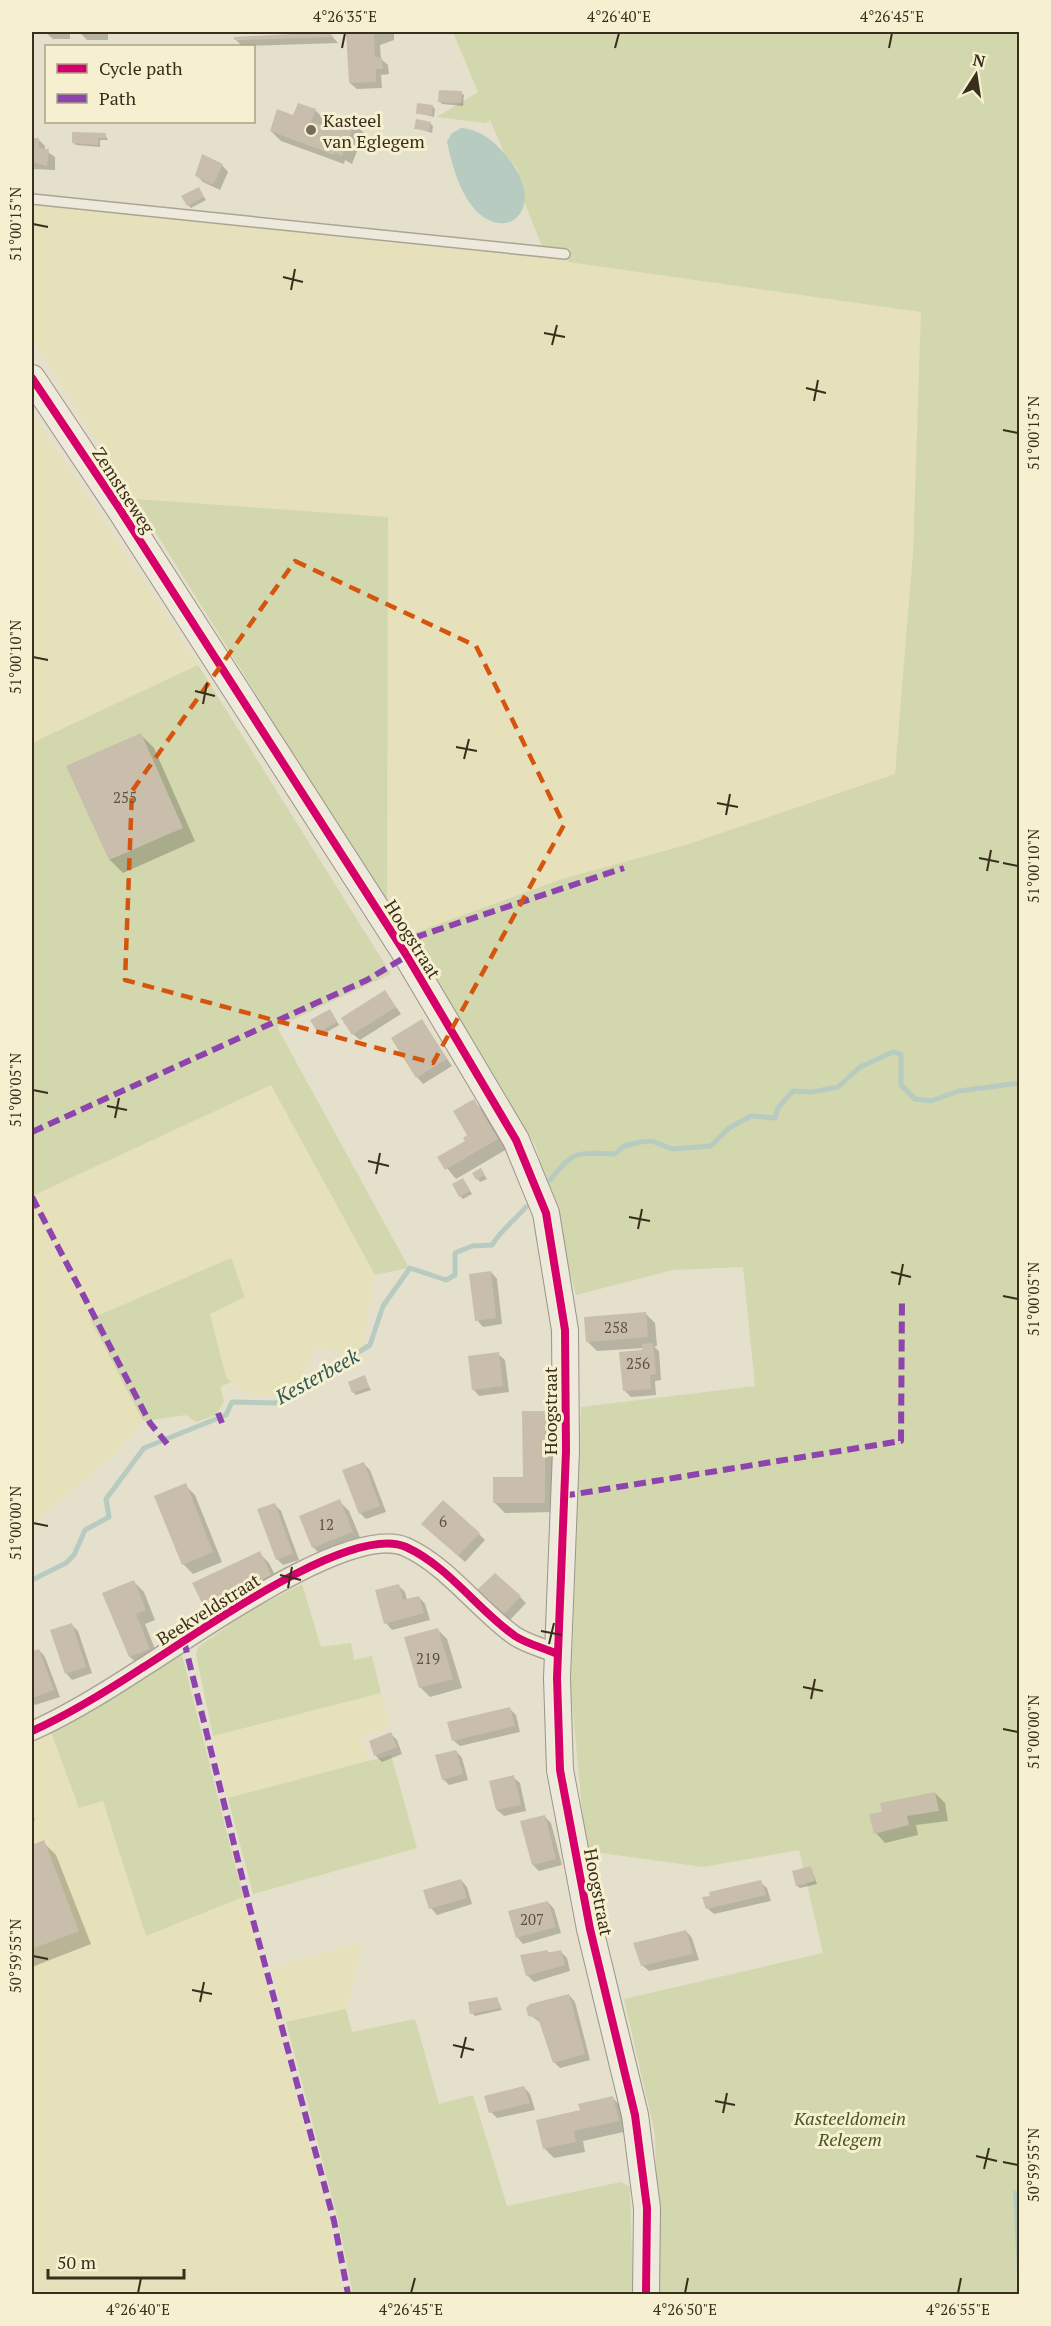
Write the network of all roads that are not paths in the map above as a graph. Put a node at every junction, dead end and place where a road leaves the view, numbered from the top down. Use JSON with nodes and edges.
{"nodes":[{"id":1,"x":32,"y":199,"type":"edge"},
{"id":2,"x":565,"y":254,"type":"dead end"},
{"id":3,"x":32,"y":378,"type":"edge"},
{"id":4,"x":190,"y":620,"type":"joint"},
{"id":5,"x":557,"y":1654,"type":"junction"},
{"id":6,"x":32,"y":1731,"type":"edge"},
{"id":7,"x":646,"y":2295,"type":"edge"}],
"edges":[{"from":1,"to":2,"type":"lane"},
{"from":3,"to":4,"type":"street","name":"Zemstseweg"},
{"from":4,"to":5,"type":"street","name":"Hoogstraat"},
{"from":5,"to":6,"type":"street","name":"Beekveldstraat"},
{"from":5,"to":7,"type":"street","name":"Hoogstraat"}]}
